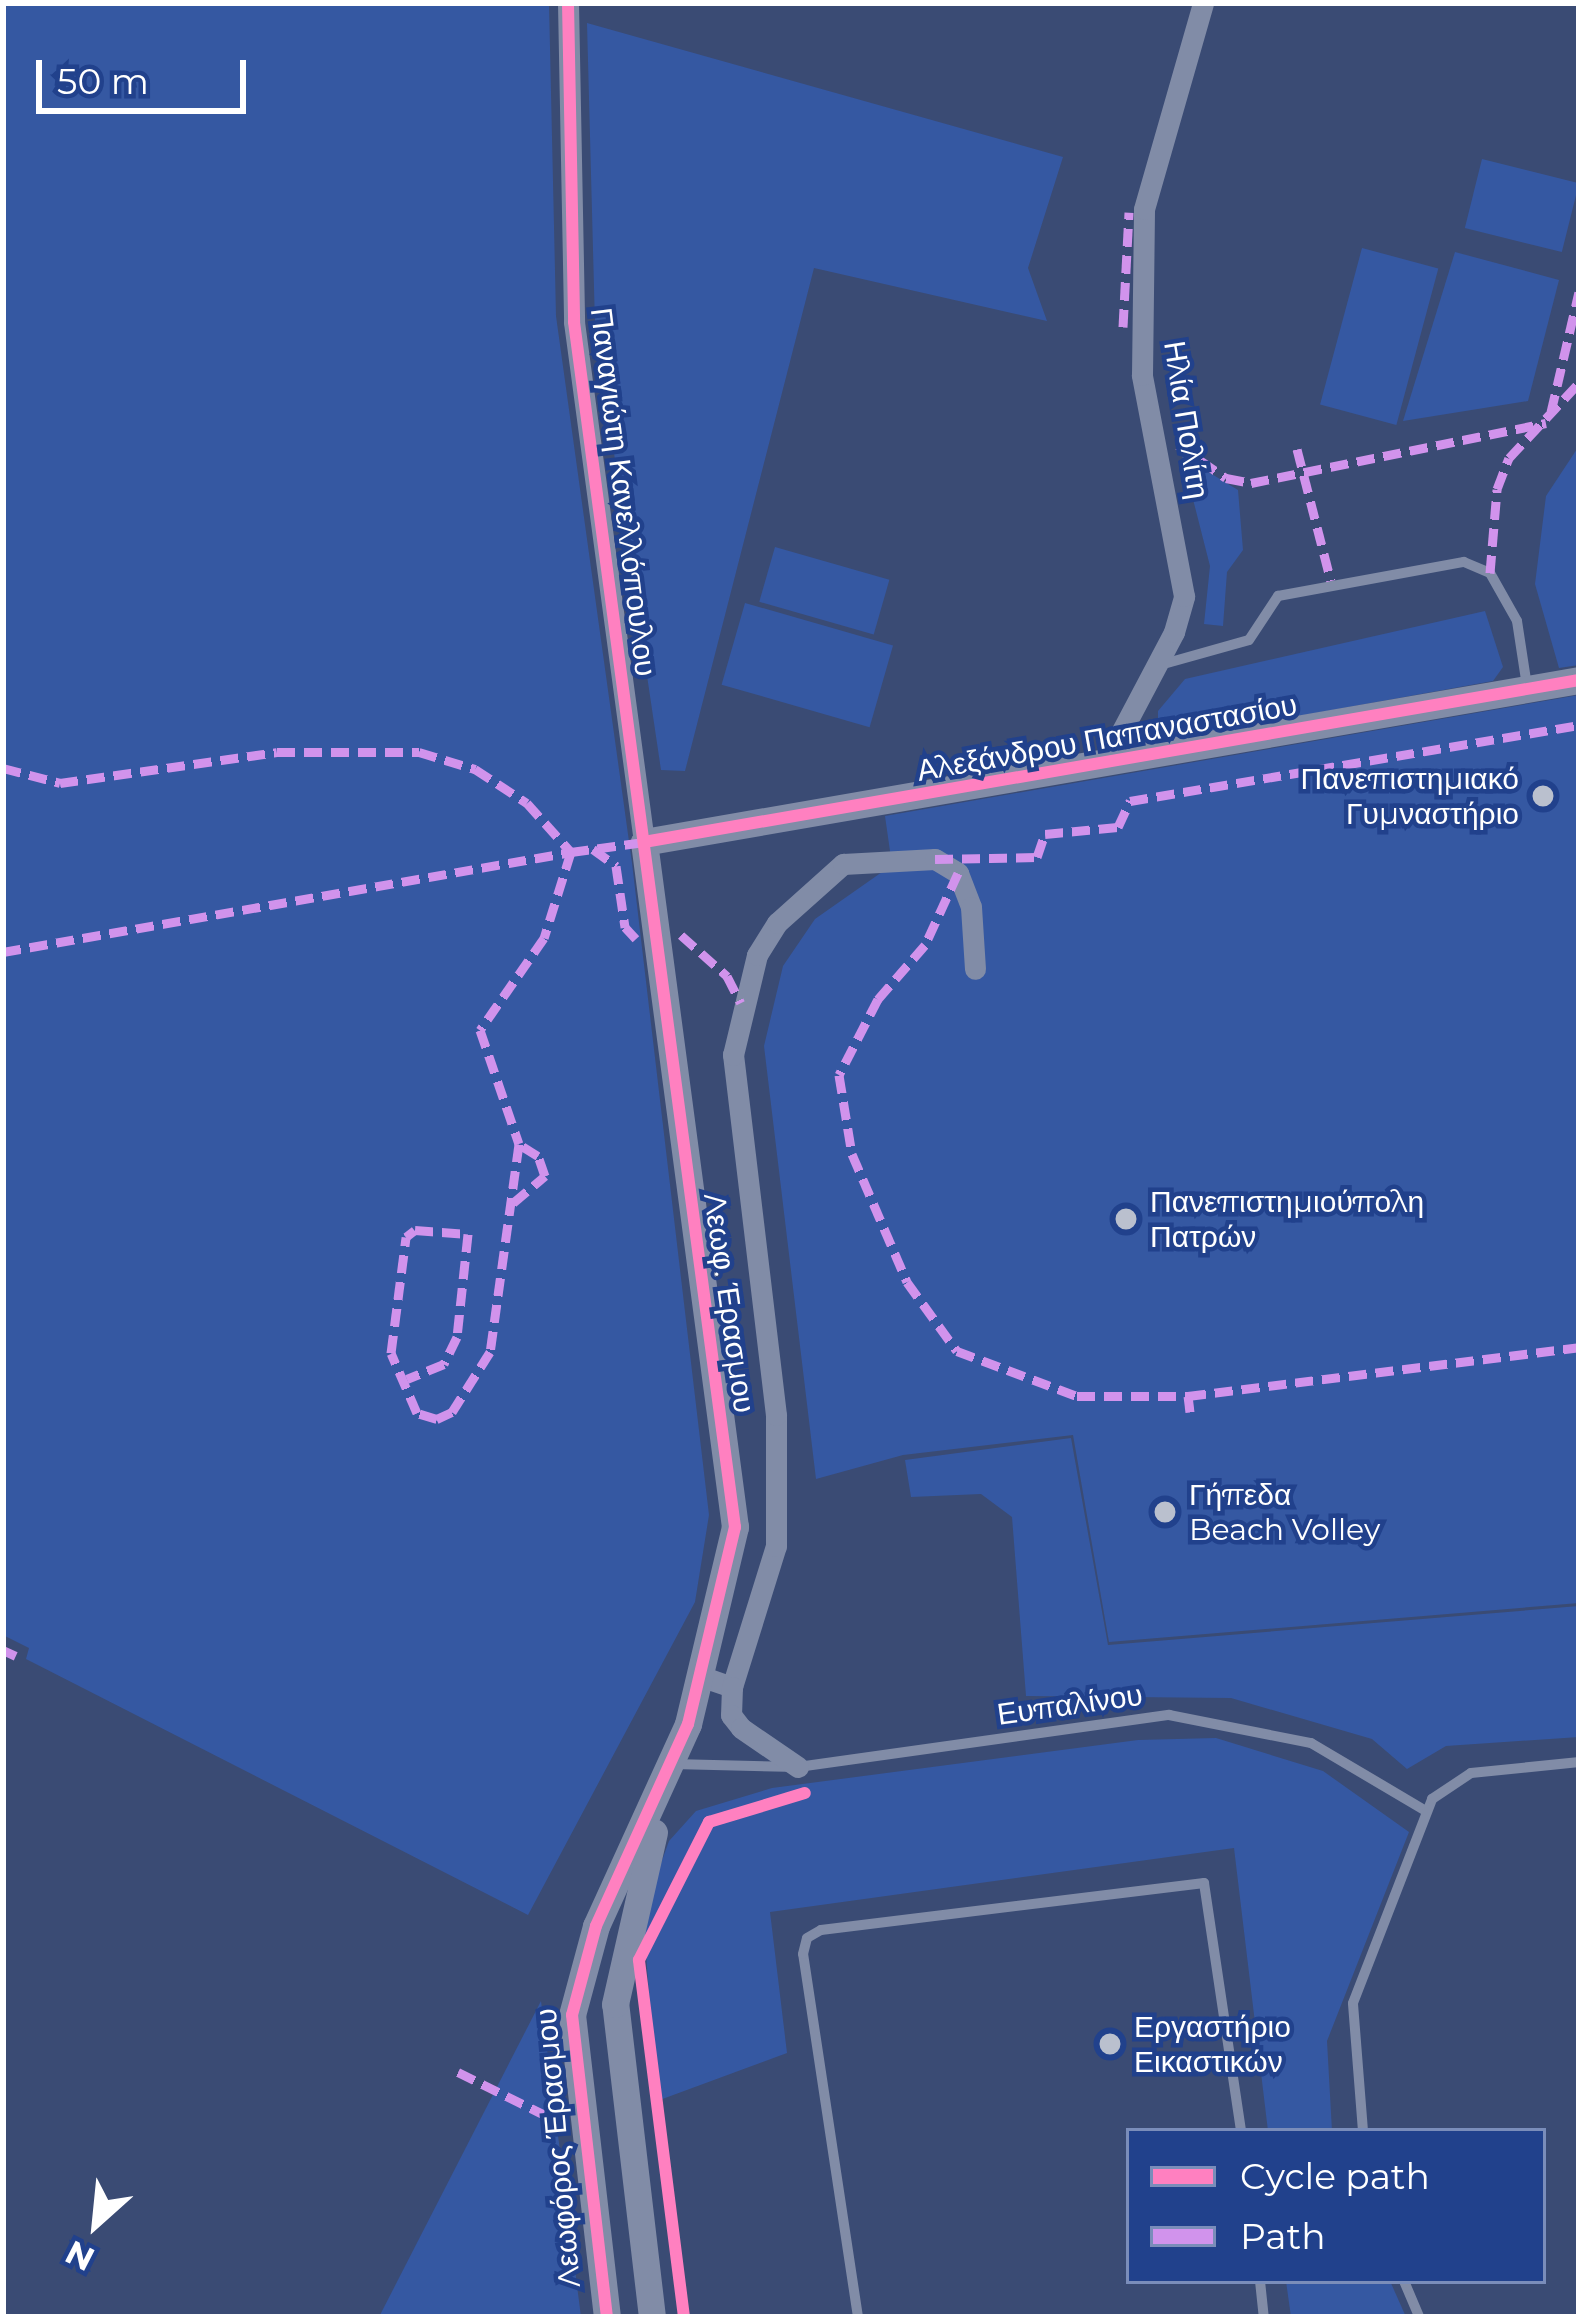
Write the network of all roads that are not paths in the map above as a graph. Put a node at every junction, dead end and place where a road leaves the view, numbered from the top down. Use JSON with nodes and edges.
{"nodes":[{"id":1,"x":568,"y":3,"type":"edge"},
{"id":2,"x":1203,"y":3,"type":"edge"},
{"id":3,"x":1155,"y":667,"type":"junction"},
{"id":4,"x":1579,"y":680,"type":"edge"},
{"id":5,"x":1527,"y":689,"type":"junction"},
{"id":6,"x":1105,"y":763,"type":"junction"},
{"id":7,"x":644,"y":842,"type":"junction"},
{"id":8,"x":974,"y":968,"type":"dead end"},
{"id":9,"x":703,"y":1677,"type":"junction"},
{"id":10,"x":732,"y":1687,"type":"junction"},
{"id":11,"x":1579,"y":1762,"type":"edge"},
{"id":12,"x":673,"y":1764,"type":"junction"},
{"id":13,"x":798,"y":1767,"type":"junction"},
{"id":14,"x":1426,"y":1811,"type":"junction"},
{"id":15,"x":1241,"y":2128,"type":"edge"},
{"id":16,"x":1364,"y":2128,"type":"edge"},
{"id":17,"x":1260,"y":2284,"type":"edge"},
{"id":18,"x":1405,"y":2284,"type":"edge"},
{"id":19,"x":607,"y":2317,"type":"edge"},
{"id":20,"x":652,"y":2317,"type":"edge"},
{"id":21,"x":859,"y":2317,"type":"edge"},
{"id":22,"x":1264,"y":2317,"type":"edge"},
{"id":23,"x":1419,"y":2317,"type":"edge"}],
"edges":[{"from":1,"to":7,"type":"street","name":"Παναγιώτη Κανελλόπουλου"},
{"from":2,"to":3,"type":"street","name":"Ηλία Πολίτη"},
{"from":3,"to":5,"type":"lane"},
{"from":3,"to":6,"type":"street","name":"Ηλία Πολίτη"},
{"from":4,"to":5,"type":"street","name":"Αλεξάνδρου Παπαναστασίου"},
{"from":5,"to":6,"type":"street","name":"Αλεξάνδρου Παπαναστασίου"},
{"from":6,"to":7,"type":"street","name":"Αλεξάνδρου Παπαναστασίου"},
{"from":7,"to":9,"type":"street","name":"Λεωφ. Έρασμου"},
{"from":8,"to":10,"type":"street"},
{"from":9,"to":10,"type":"street"},
{"from":9,"to":12,"type":"street","name":"Λεωφ. Έρασμου"},
{"from":10,"to":13,"type":"street"},
{"from":11,"to":14,"type":"lane"},
{"from":12,"to":13,"type":"lane","name":"Ευπαλίνου"},
{"from":12,"to":19,"type":"street","name":"Λεωφόρος Έρασμου"},
{"from":12,"to":20,"type":"street"},
{"from":13,"to":14,"type":"lane","name":"Ευπαλίνου"},
{"from":14,"to":16,"type":"lane"},
{"from":15,"to":21,"type":"lane"},
{"from":17,"to":22,"type":"lane"},
{"from":18,"to":23,"type":"lane"}]}
